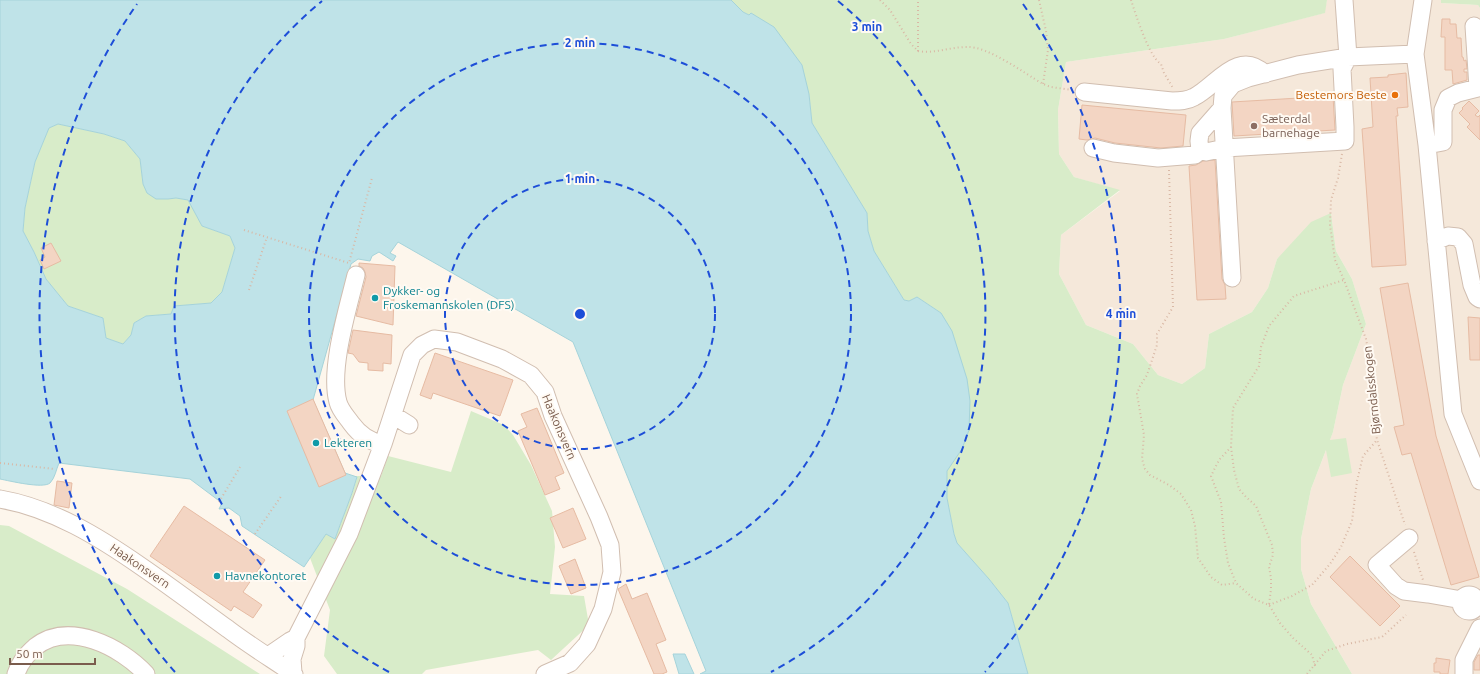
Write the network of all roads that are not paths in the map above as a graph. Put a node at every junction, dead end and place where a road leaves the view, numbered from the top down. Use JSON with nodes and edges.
{"nodes":[{"id":1,"x":1344,"y":0,"type":"edge"},
{"id":2,"x":1423,"y":0,"type":"edge"},
{"id":3,"x":1474,"y":26,"type":"dead end"},
{"id":4,"x":1415,"y":54,"type":"junction"},
{"id":5,"x":1348,"y":57,"type":"junction"},
{"id":6,"x":1265,"y":74,"type":"junction"},
{"id":7,"x":1084,"y":92,"type":"road end"},
{"id":8,"x":1222,"y":108,"type":"junction"},
{"id":9,"x":1427,"y":145,"type":"junction"},
{"id":10,"x":1093,"y":148,"type":"dead end"},
{"id":11,"x":1225,"y":148,"type":"junction"},
{"id":12,"x":1200,"y":150,"type":"junction"},
{"id":13,"x":1436,"y":241,"type":"junction"},
{"id":14,"x":356,"y":275,"type":"dead end"},
{"id":15,"x":1232,"y":278,"type":"dead end"},
{"id":16,"x":1480,"y":299,"type":"edge"},
{"id":17,"x":393,"y":416,"type":"junction"},
{"id":18,"x":409,"y":425,"type":"dead end"},
{"id":19,"x":383,"y":444,"type":"junction"},
{"id":20,"x":1480,"y":481,"type":"edge"},
{"id":21,"x":0,"y":499,"type":"edge"},
{"id":22,"x":1409,"y":538,"type":"road end"},
{"id":23,"x":1469,"y":605,"type":"edge"},
{"id":24,"x":1480,"y":628,"type":"edge"},
{"id":25,"x":296,"y":638,"type":"junction"},
{"id":26,"x":268,"y":656,"type":"junction"},
{"id":27,"x":16,"y":674,"type":"edge"},
{"id":28,"x":146,"y":674,"type":"edge"},
{"id":29,"x":293,"y":674,"type":"edge"},
{"id":30,"x":545,"y":674,"type":"edge"},
{"id":31,"x":1464,"y":674,"type":"edge"}],
"edges":[{"from":1,"to":5,"type":"street"},
{"from":2,"to":4,"type":"street"},
{"from":3,"to":9,"type":"street"},
{"from":4,"to":5,"type":"street"},
{"from":4,"to":9,"type":"street"},
{"from":5,"to":6,"type":"street"},
{"from":5,"to":11,"type":"street"},
{"from":6,"to":7,"type":"street"},
{"from":6,"to":8,"type":"street"},
{"from":8,"to":11,"type":"street"},
{"from":8,"to":12,"type":"street"},
{"from":9,"to":13,"type":"street"},
{"from":10,"to":12,"type":"street"},
{"from":11,"to":12,"type":"street"},
{"from":11,"to":15,"type":"street"},
{"from":13,"to":16,"type":"street"},
{"from":13,"to":20,"type":"street"},
{"from":14,"to":19,"type":"street"},
{"from":17,"to":18,"type":"street"},
{"from":17,"to":19,"type":"street","name":"Haakonsvern"},
{"from":17,"to":30,"type":"street","name":"Haakonsvern"},
{"from":19,"to":25,"type":"street","name":"Haakonsvern"},
{"from":21,"to":26,"type":"street","name":"Haakonsvern"},
{"from":22,"to":23,"type":"street"},
{"from":24,"to":31,"type":"street"},
{"from":25,"to":26,"type":"street"},
{"from":25,"to":29,"type":"street","name":"Haakonsvern"},
{"from":26,"to":29,"type":"street","name":"Haakonsvern"},
{"from":27,"to":28,"type":"street"}]}
